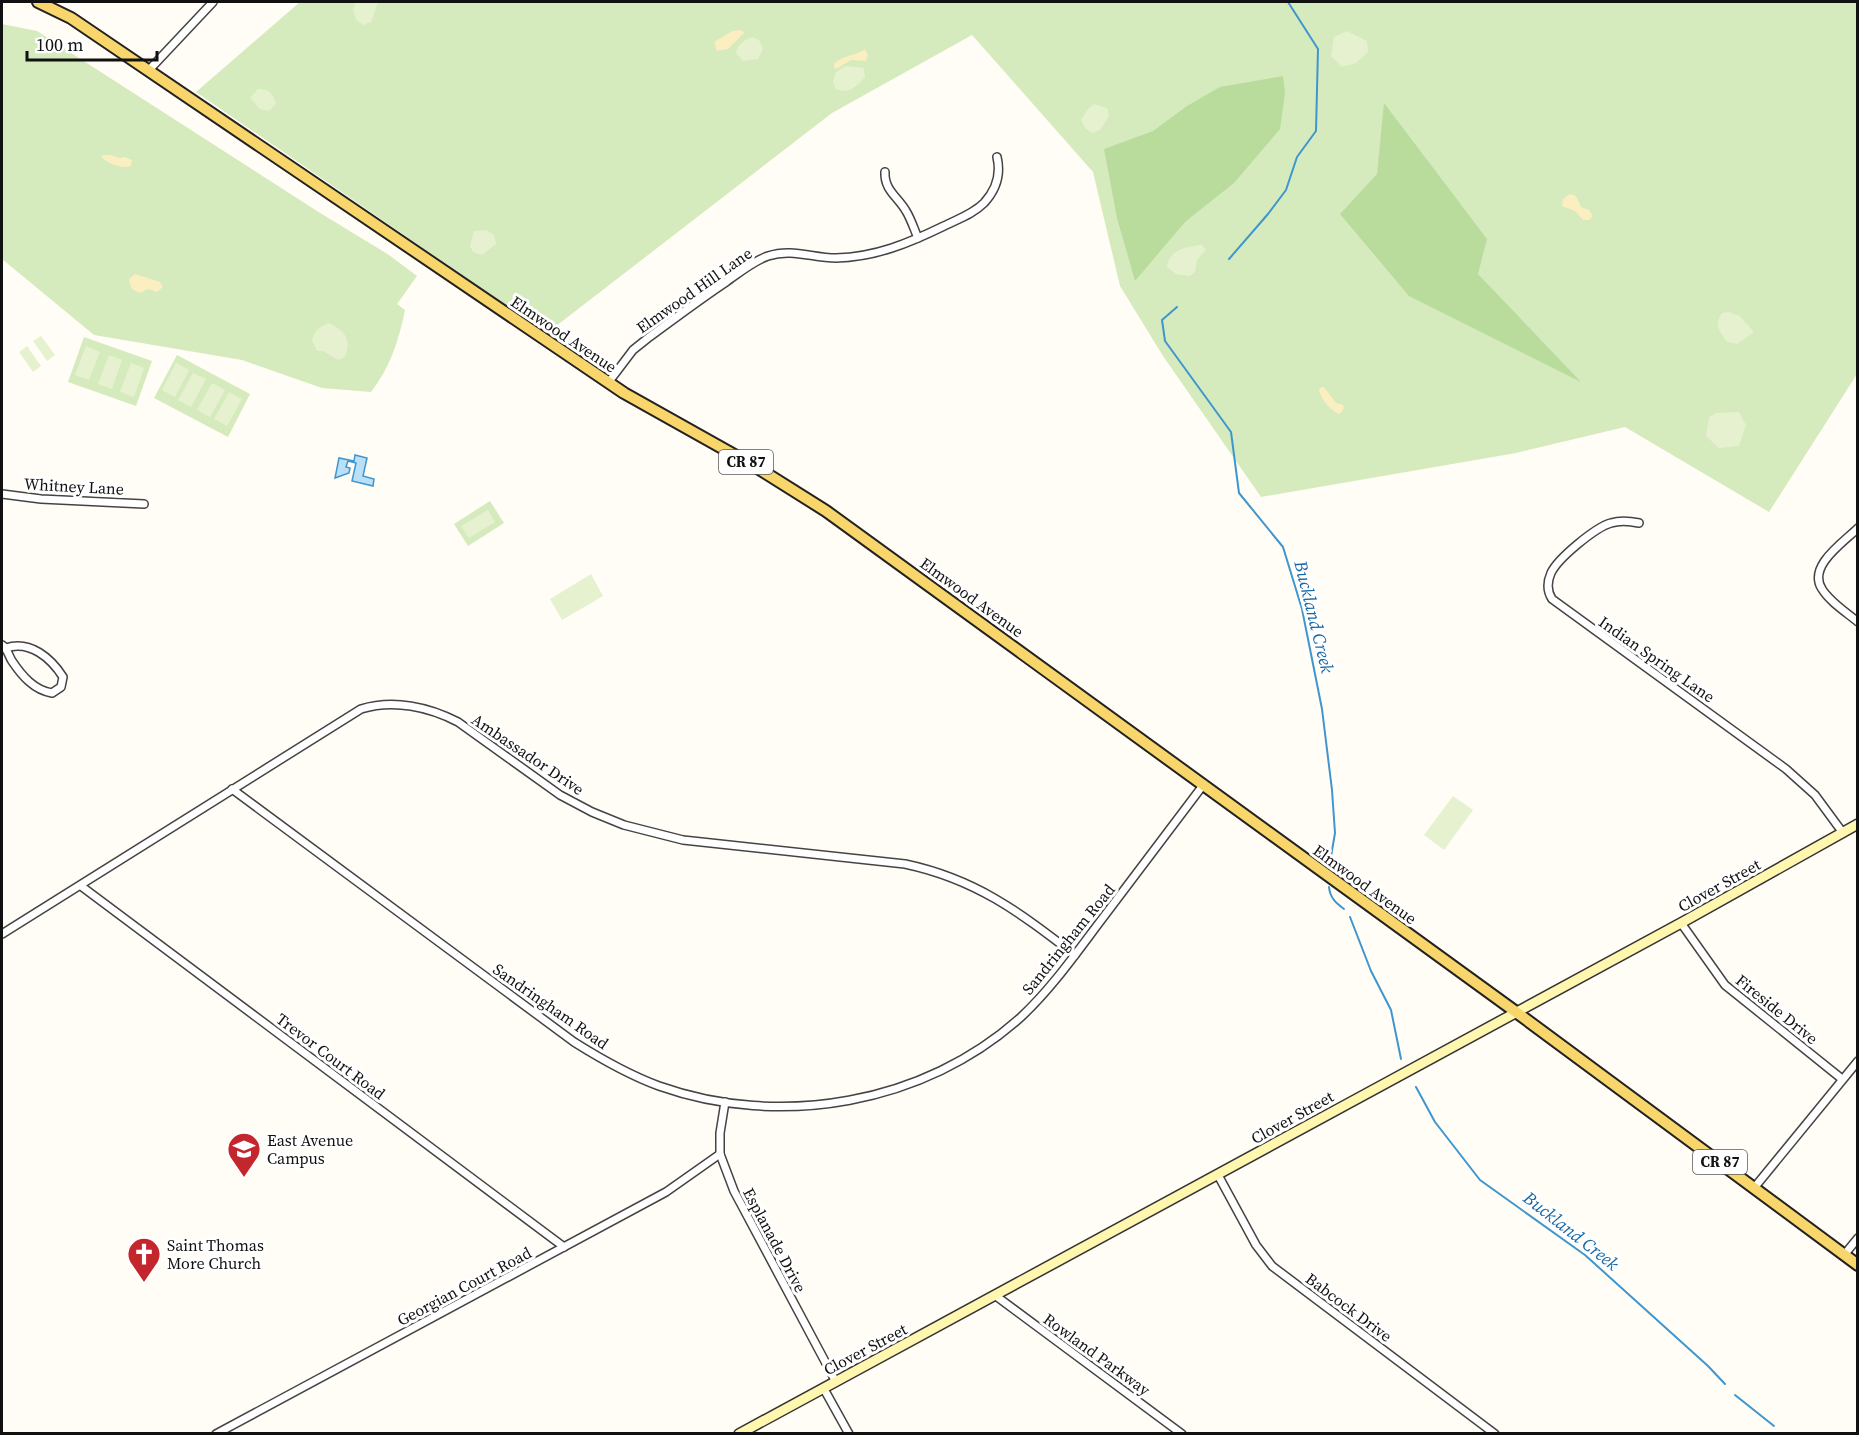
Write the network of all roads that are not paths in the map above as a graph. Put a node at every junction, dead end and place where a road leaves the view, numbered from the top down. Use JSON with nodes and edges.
{"nodes":[{"id":1,"x":38,"y":2,"type":"edge"},
{"id":2,"x":213,"y":2,"type":"edge"},
{"id":3,"x":150,"y":70,"type":"junction"},
{"id":4,"x":997,"y":157,"type":"dead end"},
{"id":5,"x":885,"y":172,"type":"dead end"},
{"id":6,"x":918,"y":238,"type":"junction"},
{"id":7,"x":608,"y":383,"type":"junction"},
{"id":8,"x":2,"y":494,"type":"edge"},
{"id":9,"x":144,"y":504,"type":"dead end"},
{"id":10,"x":1639,"y":523,"type":"dead end"},
{"id":11,"x":1857,"y":528,"type":"edge"},
{"id":12,"x":1857,"y":622,"type":"edge"},
{"id":13,"x":4,"y":647,"type":"edge"},
{"id":14,"x":1204,"y":784,"type":"junction"},
{"id":15,"x":232,"y":789,"type":"junction"},
{"id":16,"x":1857,"y":824,"type":"edge"},
{"id":17,"x":1843,"y":833,"type":"junction"},
{"id":18,"x":81,"y":886,"type":"junction"},
{"id":19,"x":1681,"y":923,"type":"junction"},
{"id":20,"x":2,"y":934,"type":"edge"},
{"id":21,"x":1075,"y":956,"type":"junction"},
{"id":22,"x":1516,"y":1012,"type":"junction"},
{"id":23,"x":1857,"y":1061,"type":"edge"},
{"id":24,"x":1842,"y":1079,"type":"junction"},
{"id":25,"x":725,"y":1102,"type":"junction"},
{"id":26,"x":720,"y":1154,"type":"junction"},
{"id":27,"x":1218,"y":1175,"type":"junction"},
{"id":28,"x":1754,"y":1188,"type":"junction"},
{"id":29,"x":1857,"y":1238,"type":"edge"},
{"id":30,"x":564,"y":1247,"type":"junction"},
{"id":31,"x":1844,"y":1255,"type":"junction"},
{"id":32,"x":1857,"y":1265,"type":"edge"},
{"id":33,"x":996,"y":1296,"type":"junction"},
{"id":34,"x":836,"y":1382,"type":"junction"},
{"id":35,"x":824,"y":1389,"type":"junction"},
{"id":36,"x":216,"y":1434,"type":"edge"},
{"id":37,"x":739,"y":1434,"type":"edge"},
{"id":38,"x":849,"y":1434,"type":"edge"},
{"id":39,"x":1182,"y":1434,"type":"edge"},
{"id":40,"x":1495,"y":1434,"type":"edge"}],
"edges":[{"from":1,"to":3,"type":"main road","name":"Elmwood Avenue","number":"CR 87"},
{"from":2,"to":3,"type":"street"},
{"from":3,"to":7,"type":"main road","name":"Elmwood Avenue","number":"CR 87"},
{"from":4,"to":6,"type":"street","name":"Elmwood Hill Lane"},
{"from":5,"to":6,"type":"street"},
{"from":6,"to":7,"type":"street","name":"Elmwood Hill Lane"},
{"from":7,"to":14,"type":"main road","name":"Elmwood Avenue","number":"CR 87"},
{"from":8,"to":9,"type":"street","name":"Whitney Lane"},
{"from":10,"to":17,"type":"street","name":"Indian Spring Lane"},
{"from":11,"to":12,"type":"street"},
{"from":13,"to":13,"type":"street"},
{"from":14,"to":21,"type":"street","name":"Sandringham Road"},
{"from":14,"to":22,"type":"main road","name":"Elmwood Avenue","number":"CR 87"},
{"from":15,"to":18,"type":"street","name":"Ambassador Drive"},
{"from":15,"to":21,"type":"street","name":"Ambassador Drive"},
{"from":15,"to":25,"type":"street","name":"Sandringham Road"},
{"from":16,"to":17,"type":"main road","name":"Clover Street"},
{"from":17,"to":19,"type":"main road","name":"Clover Street"},
{"from":18,"to":20,"type":"street","name":"Ambassador Drive"},
{"from":18,"to":30,"type":"street","name":"Trevor Court Road"},
{"from":19,"to":22,"type":"main road","name":"Clover Street"},
{"from":19,"to":24,"type":"street","name":"Fireside Drive"},
{"from":21,"to":25,"type":"street","name":"Sandringham Road"},
{"from":22,"to":27,"type":"main road","name":"Clover Street"},
{"from":22,"to":28,"type":"main road","name":"Elmwood Avenue","number":"CR 87"},
{"from":23,"to":24,"type":"street"},
{"from":24,"to":28,"type":"street"},
{"from":25,"to":26,"type":"street","name":"Esplanade Drive"},
{"from":26,"to":30,"type":"street","name":"Georgian Court Road"},
{"from":26,"to":34,"type":"street","name":"Esplanade Drive"},
{"from":27,"to":33,"type":"main road","name":"Clover Street"},
{"from":27,"to":40,"type":"street","name":"Babcock Drive"},
{"from":28,"to":31,"type":"main road","name":"Elmwood Avenue","number":"CR 87"},
{"from":29,"to":31,"type":"street"},
{"from":30,"to":36,"type":"street","name":"Georgian Court Road"},
{"from":31,"to":32,"type":"main road","name":"Elmwood Avenue","number":"CR 87"},
{"from":33,"to":34,"type":"main road","name":"Clover Street"},
{"from":33,"to":39,"type":"street","name":"Rowland Parkway"},
{"from":34,"to":35,"type":"main road","name":"Clover Street"},
{"from":35,"to":37,"type":"main road","name":"Clover Street"},
{"from":35,"to":38,"type":"street"}]}
